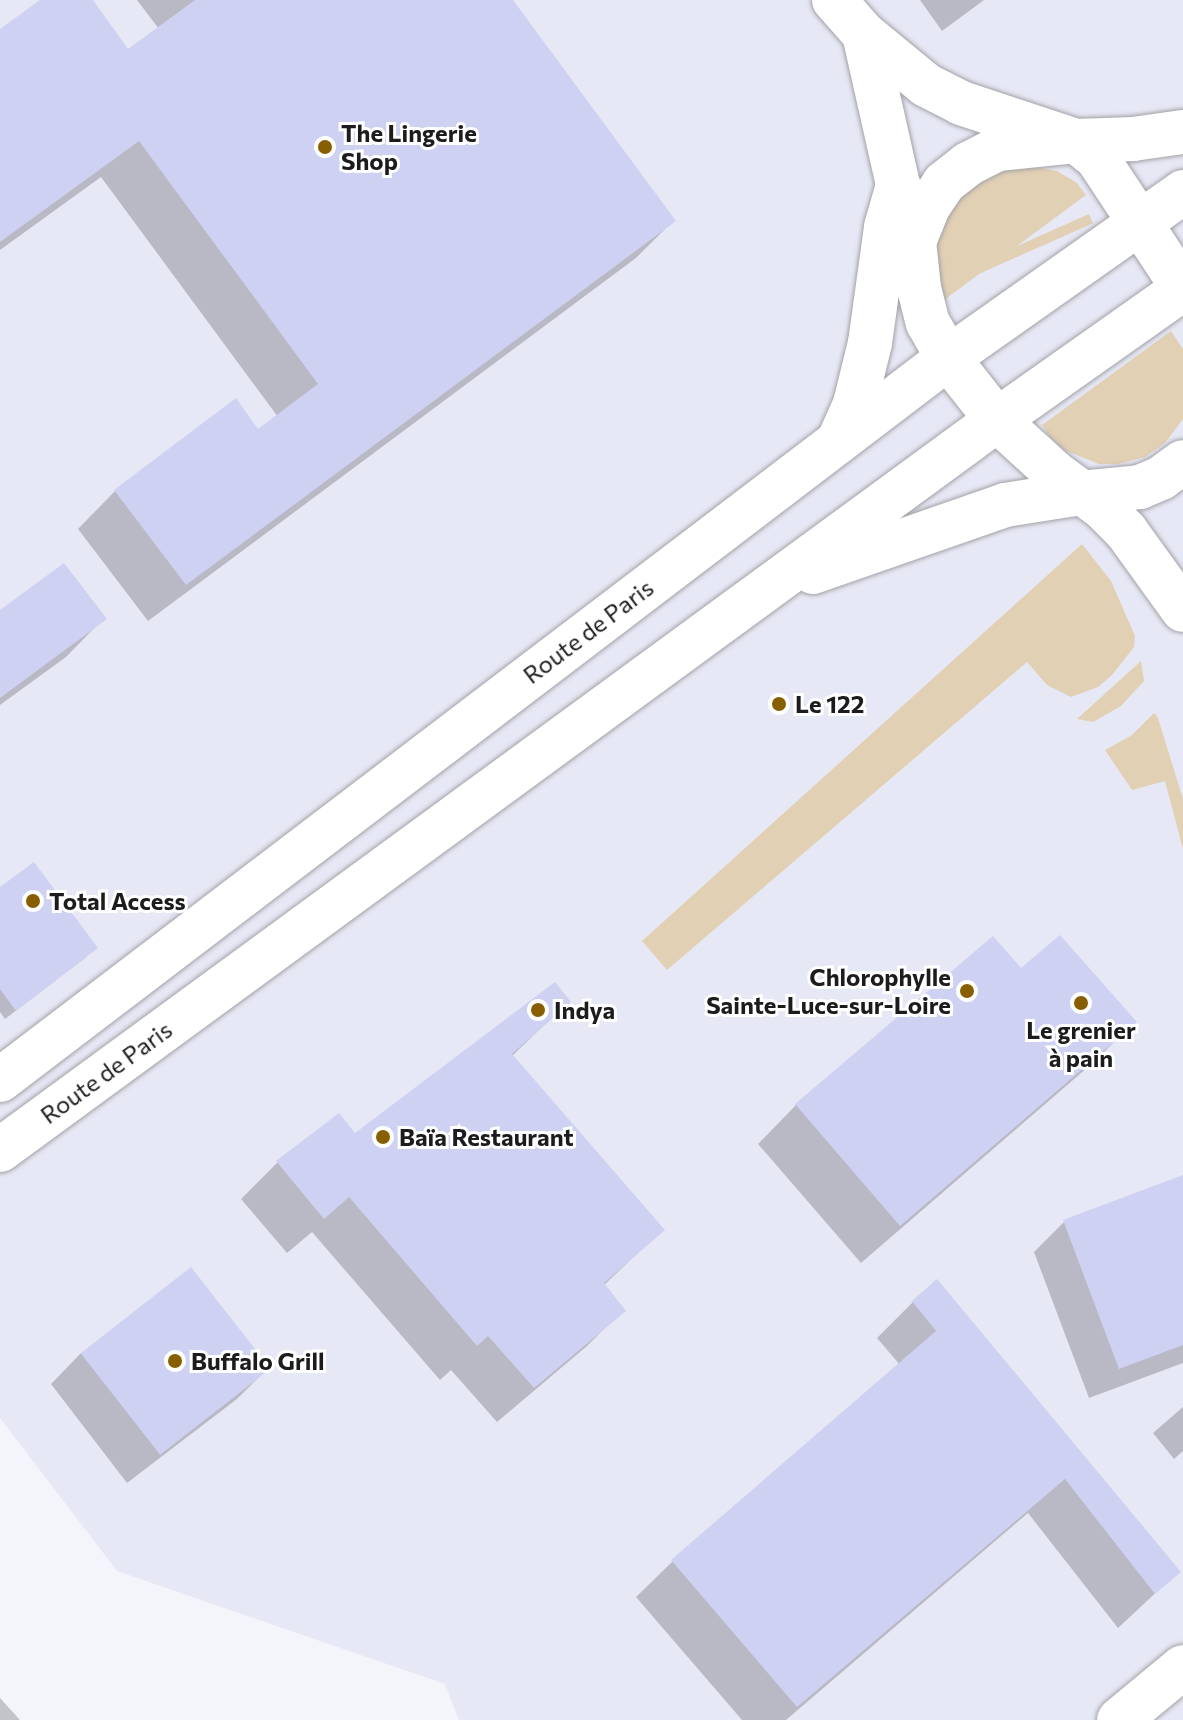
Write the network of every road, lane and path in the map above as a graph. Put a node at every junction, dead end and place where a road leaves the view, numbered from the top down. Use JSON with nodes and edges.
{"nodes":[{"id":1,"x":834,"y":0,"type":"edge"},
{"id":2,"x":864,"y":34,"type":"junction"},
{"id":3,"x":1183,"y":132,"type":"edge"},
{"id":4,"x":1076,"y":141,"type":"junction"},
{"id":5,"x":898,"y":185,"type":"junction"},
{"id":6,"x":1183,"y":192,"type":"edge"},
{"id":7,"x":1141,"y":224,"type":"junction"},
{"id":8,"x":914,"y":242,"type":"junction"},
{"id":9,"x":1183,"y":288,"type":"edge"},
{"id":10,"x":948,"y":358,"type":"junction"},
{"id":11,"x":997,"y":420,"type":"junction"},
{"id":12,"x":839,"y":440,"type":"junction"},
{"id":13,"x":1183,"y":462,"type":"edge"},
{"id":14,"x":1081,"y":493,"type":"junction"},
{"id":15,"x":776,"y":584,"type":"junction"},
{"id":16,"x":1183,"y":610,"type":"edge"},
{"id":17,"x":0,"y":1080,"type":"edge"},
{"id":18,"x":0,"y":1150,"type":"edge"},
{"id":19,"x":1183,"y":1667,"type":"edge"},
{"id":20,"x":1119,"y":1720,"type":"edge"}],
"edges":[{"from":1,"to":2,"type":"main road"},
{"from":2,"to":4,"type":"main road"},
{"from":2,"to":5,"type":"main road"},
{"from":3,"to":4,"type":"main road"},
{"from":4,"to":7,"type":"main road"},
{"from":4,"to":8,"type":"main road"},
{"from":5,"to":8,"type":"main road"},
{"from":5,"to":12,"type":"main road"},
{"from":6,"to":7,"type":"main road","name":"Route de Paris"},
{"from":7,"to":9,"type":"main road"},
{"from":7,"to":10,"type":"main road","name":"Route de Paris"},
{"from":8,"to":10,"type":"main road"},
{"from":9,"to":11,"type":"main road","name":"Route de Paris"},
{"from":10,"to":11,"type":"main road"},
{"from":10,"to":12,"type":"main road","name":"Route de Paris"},
{"from":11,"to":14,"type":"main road"},
{"from":11,"to":15,"type":"main road","name":"Route de Paris"},
{"from":12,"to":17,"type":"main road","name":"Route de Paris"},
{"from":13,"to":14,"type":"main road"},
{"from":14,"to":15,"type":"main road"},
{"from":14,"to":16,"type":"main road"},
{"from":15,"to":18,"type":"main road","name":"Route de Paris"},
{"from":19,"to":20,"type":"main road"}]}
